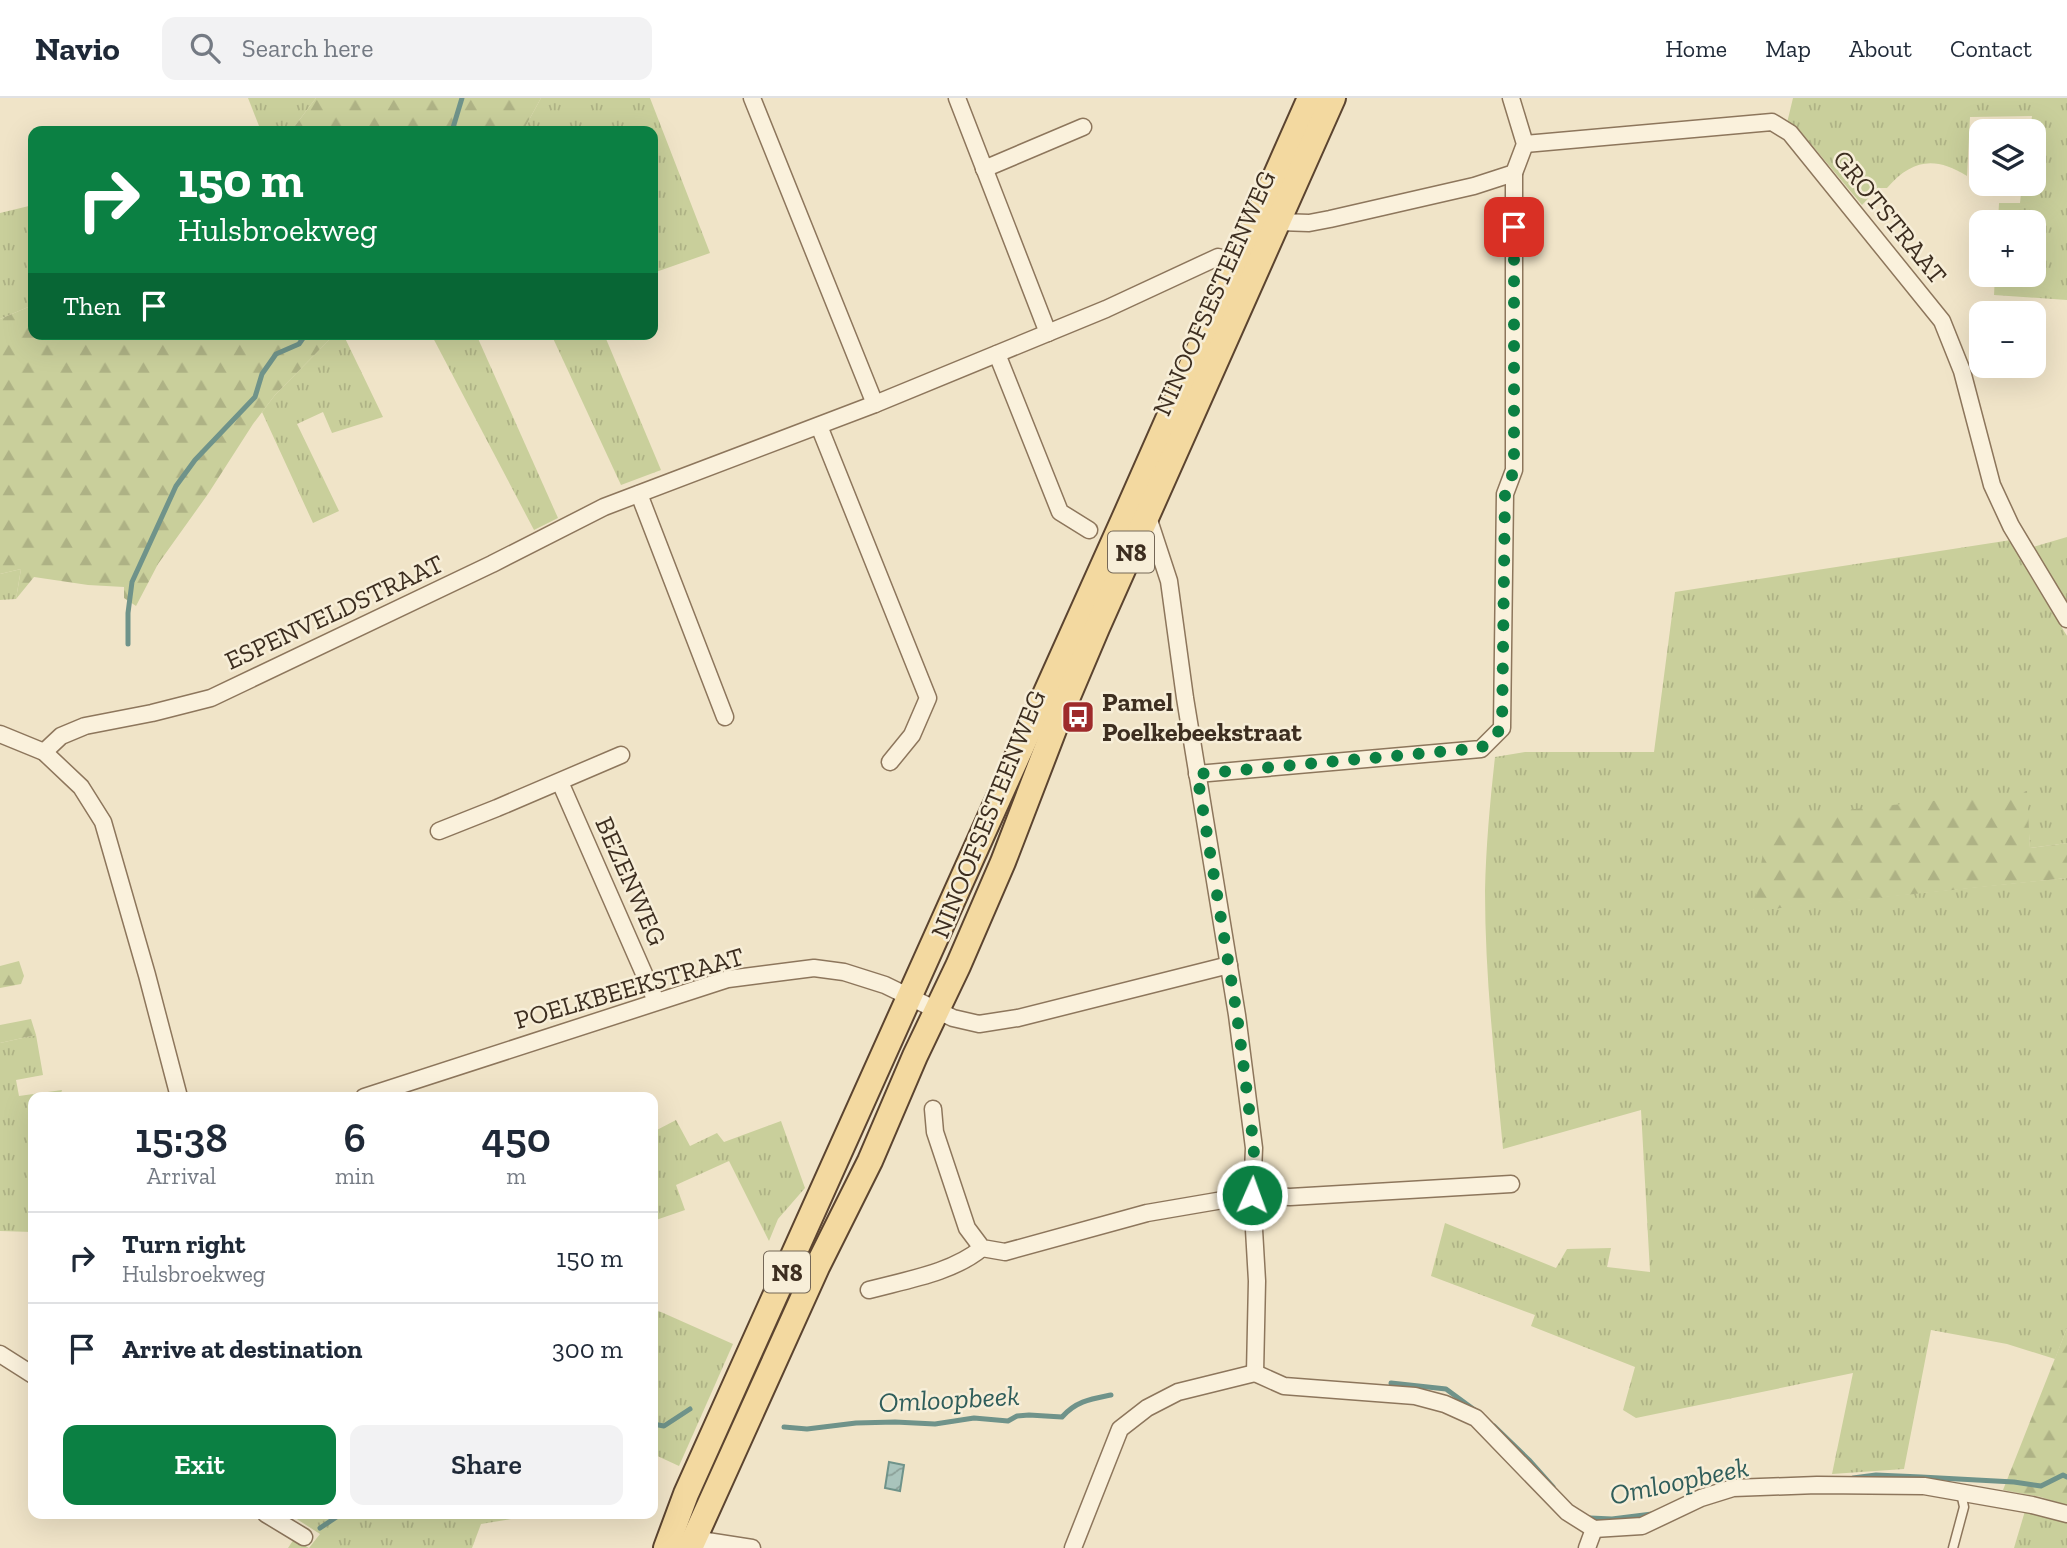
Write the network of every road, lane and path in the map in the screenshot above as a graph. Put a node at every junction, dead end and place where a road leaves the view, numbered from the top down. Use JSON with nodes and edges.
{"nodes":[{"id":1,"x":752,"y":98,"type":"edge"},
{"id":2,"x":957,"y":98,"type":"edge"},
{"id":3,"x":1310,"y":98,"type":"edge"},
{"id":4,"x":1333,"y":98,"type":"edge"},
{"id":5,"x":1511,"y":98,"type":"edge"},
{"id":6,"x":1083,"y":127,"type":"dead end"},
{"id":7,"x":1525,"y":144,"type":"junction"},
{"id":8,"x":984,"y":169,"type":"junction"},
{"id":9,"x":1514,"y":173,"type":"junction"},
{"id":10,"x":1279,"y":222,"type":"junction"},
{"id":11,"x":1237,"y":263,"type":"junction"},
{"id":12,"x":1048,"y":333,"type":"junction"},
{"id":13,"x":997,"y":354,"type":"junction"},
{"id":14,"x":875,"y":404,"type":"junction"},
{"id":15,"x":819,"y":426,"type":"junction"},
{"id":16,"x":639,"y":494,"type":"junction"},
{"id":17,"x":1147,"y":514,"type":"junction"},
{"id":18,"x":1089,"y":530,"type":"dead end"},
{"id":19,"x":2067,"y":619,"type":"edge"},
{"id":20,"x":725,"y":717,"type":"dead end"},
{"id":21,"x":0,"y":734,"type":"edge"},
{"id":22,"x":44,"y":752,"type":"junction"},
{"id":23,"x":621,"y":755,"type":"dead end"},
{"id":24,"x":890,"y":762,"type":"dead end"},
{"id":25,"x":1197,"y":774,"type":"junction"},
{"id":26,"x":560,"y":782,"type":"junction"},
{"id":27,"x":439,"y":831,"type":"dead end"},
{"id":28,"x":1229,"y":965,"type":"junction"},
{"id":29,"x":911,"y":996,"type":"junction"},
{"id":30,"x":656,"y":1001,"type":"junction"},
{"id":31,"x":938,"y":1009,"type":"junction"},
{"id":32,"x":178,"y":1092,"type":"edge"},
{"id":33,"x":379,"y":1092,"type":"edge"},
{"id":34,"x":933,"y":1109,"type":"dead end"},
{"id":35,"x":1511,"y":1184,"type":"dead end"},
{"id":36,"x":1252,"y":1195,"type":"junction"},
{"id":37,"x":982,"y":1248,"type":"junction"},
{"id":38,"x":869,"y":1290,"type":"dead end"},
{"id":39,"x":0,"y":1354,"type":"edge"},
{"id":40,"x":28,"y":1372,"type":"edge"},
{"id":41,"x":1255,"y":1373,"type":"junction"},
{"id":42,"x":1961,"y":1493,"type":"junction"},
{"id":43,"x":2067,"y":1514,"type":"edge"},
{"id":44,"x":274,"y":1519,"type":"edge"},
{"id":45,"x":1594,"y":1529,"type":"junction"},
{"id":46,"x":304,"y":1537,"type":"dead end"},
{"id":47,"x":692,"y":1543,"type":"edge"},
{"id":48,"x":666,"y":1548,"type":"edge"},
{"id":49,"x":752,"y":1548,"type":"edge"},
{"id":50,"x":1073,"y":1548,"type":"edge"},
{"id":51,"x":1587,"y":1548,"type":"edge"},
{"id":52,"x":1954,"y":1548,"type":"edge"}],
"edges":[{"from":1,"to":14,"type":"street"},
{"from":2,"to":8,"type":"street"},
{"from":3,"to":11,"type":"main road","name":"NINOOFSESTEENWEG","number":"N8"},
{"from":4,"to":10,"type":"main road","name":"NINOOFSESTEENWEG","number":"N8"},
{"from":5,"to":7,"type":"street"},
{"from":6,"to":8,"type":"street"},
{"from":7,"to":9,"type":"street"},
{"from":7,"to":19,"type":"street","name":"GROTSTRAAT"},
{"from":8,"to":12,"type":"street"},
{"from":9,"to":10,"type":"street"},
{"from":9,"to":25,"type":"street"},
{"from":10,"to":17,"type":"main road","name":"NINOOFSESTEENWEG","number":"N8"},
{"from":11,"to":12,"type":"street","name":"NINOOFSESTEENWEG"},
{"from":11,"to":29,"type":"main road","name":"NINOOFSESTEENWEG","number":"N8"},
{"from":12,"to":13,"type":"street","name":"NINOOFSESTEENWEG"},
{"from":13,"to":14,"type":"street","name":"NINOOFSESTEENWEG"},
{"from":13,"to":18,"type":"street"},
{"from":14,"to":15,"type":"street","name":"NINOOFSESTEENWEG"},
{"from":15,"to":16,"type":"street","name":"NINOOFSESTEENWEG"},
{"from":15,"to":24,"type":"street"},
{"from":16,"to":20,"type":"street"},
{"from":16,"to":22,"type":"street","name":"ESPENVELDSTRAAT"},
{"from":17,"to":25,"type":"street"},
{"from":17,"to":31,"type":"main road","name":"NINOOFSESTEENWEG","number":"N8"},
{"from":21,"to":22,"type":"street"},
{"from":22,"to":32,"type":"street"},
{"from":23,"to":26,"type":"street"},
{"from":25,"to":28,"type":"street"},
{"from":26,"to":27,"type":"street"},
{"from":26,"to":30,"type":"street","name":"BEZENWEG"},
{"from":28,"to":31,"type":"street","name":"POELKBEEKSTRAAT"},
{"from":28,"to":36,"type":"street"},
{"from":29,"to":30,"type":"street","name":"POELKBEEKSTRAAT"},
{"from":29,"to":31,"type":"street","name":"POELKBEEKSTRAAT"},
{"from":29,"to":48,"type":"main road","name":"NINOOFSESTEENWEG","number":"N8"},
{"from":30,"to":33,"type":"street","name":"POELKBEEKSTRAAT"},
{"from":31,"to":47,"type":"main road","name":"NINOOFSESTEENWEG","number":"N8"},
{"from":34,"to":37,"type":"street"},
{"from":35,"to":36,"type":"street"},
{"from":36,"to":37,"type":"street"},
{"from":36,"to":41,"type":"street"},
{"from":37,"to":38,"type":"street"},
{"from":39,"to":40,"type":"street"},
{"from":41,"to":45,"type":"street"},
{"from":41,"to":50,"type":"street"},
{"from":42,"to":43,"type":"street"},
{"from":42,"to":45,"type":"street"},
{"from":42,"to":52,"type":"lane"},
{"from":44,"to":46,"type":"street"},
{"from":45,"to":51,"type":"street"},
{"from":47,"to":49,"type":"street"}]}
